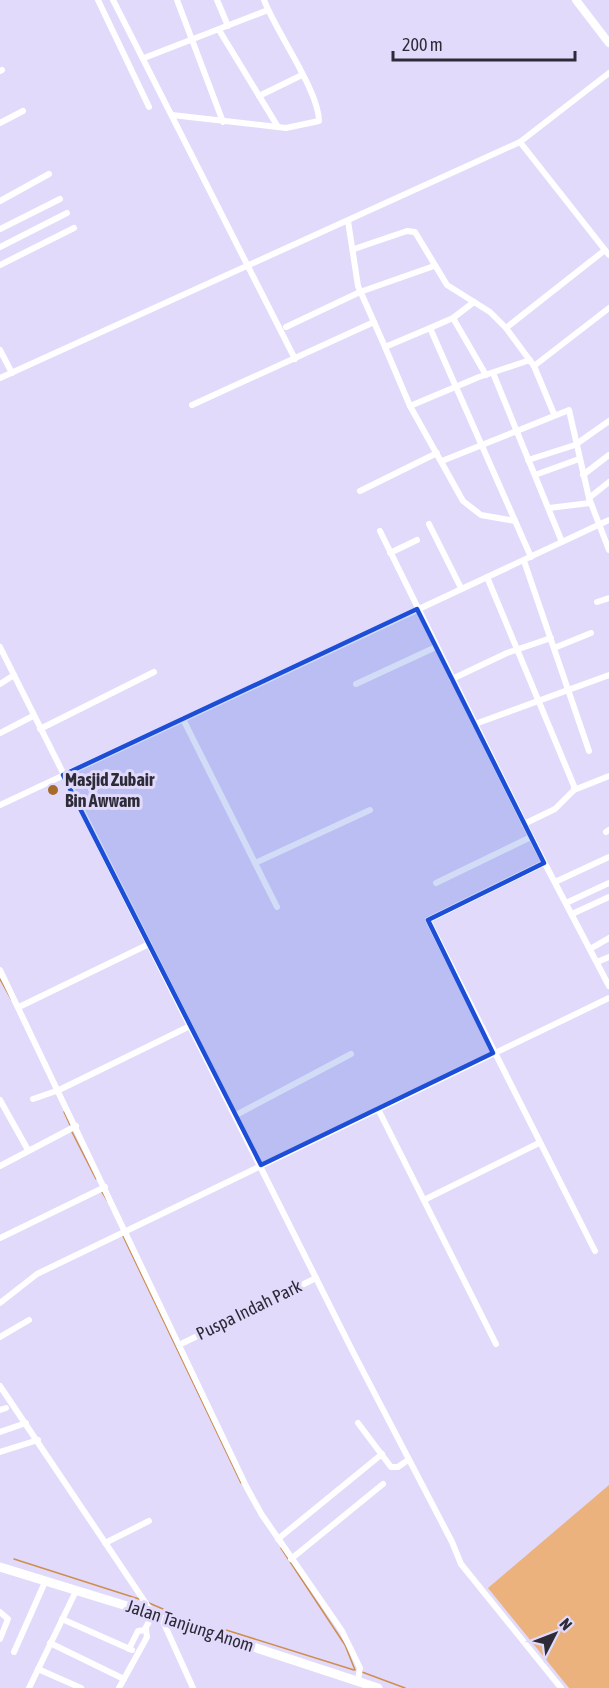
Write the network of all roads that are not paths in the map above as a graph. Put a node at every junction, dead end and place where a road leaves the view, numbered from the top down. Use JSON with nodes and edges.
{"nodes":[{"id":1,"x":98,"y":0,"type":"edge"},
{"id":2,"x":113,"y":0,"type":"edge"},
{"id":3,"x":177,"y":0,"type":"edge"},
{"id":4,"x":217,"y":0,"type":"edge"},
{"id":5,"x":264,"y":0,"type":"edge"},
{"id":6,"x":576,"y":0,"type":"edge"},
{"id":7,"x":268,"y":10,"type":"junction"},
{"id":8,"x":228,"y":26,"type":"junction"},
{"id":9,"x":219,"y":30,"type":"junction"},
{"id":10,"x":192,"y":40,"type":"junction"},
{"id":11,"x":609,"y":43,"type":"edge"},
{"id":12,"x":126,"y":56,"type":"junction"},
{"id":13,"x":142,"y":56,"type":"junction"},
{"id":14,"x":609,"y":73,"type":"edge"},
{"id":15,"x":302,"y":75,"type":"junction"},
{"id":16,"x":259,"y":96,"type":"junction"},
{"id":17,"x":149,"y":106,"type":"dead end"},
{"id":18,"x":23,"y":111,"type":"dead end"},
{"id":19,"x":172,"y":115,"type":"junction"},
{"id":20,"x":223,"y":122,"type":"junction"},
{"id":21,"x":0,"y":123,"type":"edge"},
{"id":22,"x":278,"y":127,"type":"junction"},
{"id":23,"x":520,"y":142,"type":"junction"},
{"id":24,"x":49,"y":174,"type":"dead end"},
{"id":25,"x":60,"y":198,"type":"dead end"},
{"id":26,"x":0,"y":201,"type":"edge"},
{"id":27,"x":67,"y":213,"type":"dead end"},
{"id":28,"x":348,"y":221,"type":"junction"},
{"id":29,"x":74,"y":228,"type":"dead end"},
{"id":30,"x":0,"y":229,"type":"edge"},
{"id":31,"x":0,"y":247,"type":"edge"},
{"id":32,"x":354,"y":249,"type":"junction"},
{"id":33,"x":607,"y":253,"type":"edge"},
{"id":34,"x":0,"y":265,"type":"edge"},
{"id":35,"x":247,"y":265,"type":"junction"},
{"id":36,"x":434,"y":266,"type":"junction"},
{"id":37,"x":360,"y":292,"type":"junction"},
{"id":38,"x":474,"y":302,"type":"junction"},
{"id":39,"x":609,"y":308,"type":"edge"},
{"id":40,"x":453,"y":318,"type":"junction"},
{"id":41,"x":374,"y":322,"type":"junction"},
{"id":42,"x":286,"y":327,"type":"dead end"},
{"id":43,"x":430,"y":328,"type":"junction"},
{"id":44,"x":506,"y":328,"type":"junction"},
{"id":45,"x":385,"y":347,"type":"junction"},
{"id":46,"x":0,"y":350,"type":"edge"},
{"id":47,"x":295,"y":359,"type":"junction"},
{"id":48,"x":532,"y":363,"type":"junction"},
{"id":49,"x":12,"y":373,"type":"junction"},
{"id":50,"x":494,"y":373,"type":"junction"},
{"id":51,"x":486,"y":375,"type":"junction"},
{"id":52,"x":0,"y":378,"type":"edge"},
{"id":53,"x":456,"y":387,"type":"junction"},
{"id":54,"x":192,"y":405,"type":"dead end"},
{"id":55,"x":410,"y":406,"type":"junction"},
{"id":56,"x":554,"y":414,"type":"junction"},
{"id":57,"x":609,"y":421,"type":"edge"},
{"id":58,"x":516,"y":430,"type":"junction"},
{"id":59,"x":482,"y":444,"type":"junction"},
{"id":60,"x":575,"y":446,"type":"junction"},
{"id":61,"x":437,"y":453,"type":"junction"},
{"id":62,"x":609,"y":455,"type":"edge"},
{"id":63,"x":579,"y":459,"type":"junction"},
{"id":64,"x":528,"y":460,"type":"junction"},
{"id":65,"x":442,"y":461,"type":"junction"},
{"id":66,"x":535,"y":475,"type":"junction"},
{"id":67,"x":583,"y":475,"type":"junction"},
{"id":68,"x":609,"y":482,"type":"edge"},
{"id":69,"x":360,"y":491,"type":"dead end"},
{"id":70,"x":589,"y":500,"type":"junction"},
{"id":71,"x":549,"y":508,"type":"junction"},
{"id":72,"x":515,"y":520,"type":"junction"},
{"id":73,"x":609,"y":520,"type":"edge"},
{"id":74,"x":429,"y":524,"type":"dead end"},
{"id":75,"x":598,"y":526,"type":"junction"},
{"id":76,"x":380,"y":531,"type":"dead end"},
{"id":77,"x":417,"y":540,"type":"dead end"},
{"id":78,"x":562,"y":542,"type":"junction"},
{"id":79,"x":609,"y":550,"type":"edge"},
{"id":80,"x":390,"y":552,"type":"junction"},
{"id":81,"x":531,"y":557,"type":"junction"},
{"id":82,"x":524,"y":561,"type":"junction"},
{"id":83,"x":487,"y":578,"type":"junction"},
{"id":84,"x":461,"y":588,"type":"junction"},
{"id":85,"x":609,"y":598,"type":"edge"},
{"id":86,"x":597,"y":602,"type":"dead end"},
{"id":87,"x":417,"y":609,"type":"junction"},
{"id":88,"x":591,"y":633,"type":"dead end"},
{"id":89,"x":551,"y":638,"type":"junction"},
{"id":90,"x":0,"y":647,"type":"edge"},
{"id":91,"x":436,"y":647,"type":"junction"},
{"id":92,"x":554,"y":648,"type":"junction"},
{"id":93,"x":518,"y":649,"type":"junction"},
{"id":94,"x":154,"y":672,"type":"dead end"},
{"id":95,"x":14,"y":675,"type":"junction"},
{"id":96,"x":609,"y":675,"type":"edge"},
{"id":97,"x":453,"y":678,"type":"junction"},
{"id":98,"x":0,"y":684,"type":"edge"},
{"id":99,"x":356,"y":684,"type":"dead end"},
{"id":100,"x":569,"y":689,"type":"junction"},
{"id":101,"x":538,"y":700,"type":"junction"},
{"id":102,"x":33,"y":716,"type":"junction"},
{"id":103,"x":183,"y":719,"type":"junction"},
{"id":104,"x":475,"y":724,"type":"junction"},
{"id":105,"x":40,"y":729,"type":"junction"},
{"id":106,"x":0,"y":733,"type":"edge"},
{"id":107,"x":589,"y":751,"type":"dead end"},
{"id":108,"x":63,"y":775,"type":"junction"},
{"id":109,"x":609,"y":776,"type":"edge"},
{"id":110,"x":574,"y":790,"type":"junction"},
{"id":111,"x":0,"y":805,"type":"edge"},
{"id":112,"x":370,"y":810,"type":"dead end"},
{"id":113,"x":524,"y":824,"type":"junction"},
{"id":114,"x":531,"y":837,"type":"junction"},
{"id":115,"x":609,"y":857,"type":"edge"},
{"id":116,"x":544,"y":862,"type":"junction"},
{"id":117,"x":255,"y":863,"type":"junction"},
{"id":118,"x":555,"y":882,"type":"junction"},
{"id":119,"x":436,"y":883,"type":"dead end"},
{"id":120,"x":609,"y":883,"type":"edge"},
{"id":121,"x":609,"y":897,"type":"edge"},
{"id":122,"x":566,"y":903,"type":"junction"},
{"id":123,"x":277,"y":907,"type":"dead end"},
{"id":124,"x":572,"y":914,"type":"junction"},
{"id":125,"x":609,"y":938,"type":"edge"},
{"id":126,"x":149,"y":944,"type":"junction"},
{"id":127,"x":590,"y":949,"type":"junction"},
{"id":128,"x":609,"y":957,"type":"edge"},
{"id":129,"x":597,"y":962,"type":"junction"},
{"id":130,"x":0,"y":970,"type":"edge"},
{"id":131,"x":2,"y":980,"type":"edge"},
{"id":132,"x":609,"y":986,"type":"edge"},
{"id":133,"x":609,"y":998,"type":"edge"},
{"id":134,"x":19,"y":1007,"type":"junction"},
{"id":135,"x":190,"y":1026,"type":"junction"},
{"id":136,"x":493,"y":1053,"type":"junction"},
{"id":137,"x":351,"y":1054,"type":"dead end"},
{"id":138,"x":59,"y":1090,"type":"junction"},
{"id":139,"x":33,"y":1098,"type":"dead end"},
{"id":140,"x":0,"y":1100,"type":"edge"},
{"id":141,"x":378,"y":1109,"type":"junction"},
{"id":142,"x":236,"y":1115,"type":"junction"},
{"id":143,"x":75,"y":1126,"type":"junction"},
{"id":144,"x":539,"y":1143,"type":"junction"},
{"id":145,"x":28,"y":1150,"type":"junction"},
{"id":146,"x":261,"y":1165,"type":"junction"},
{"id":147,"x":0,"y":1166,"type":"edge"},
{"id":148,"x":105,"y":1187,"type":"junction"},
{"id":149,"x":424,"y":1200,"type":"junction"},
{"id":150,"x":126,"y":1230,"type":"junction"},
{"id":151,"x":0,"y":1238,"type":"edge"},
{"id":152,"x":595,"y":1251,"type":"dead end"},
{"id":153,"x":315,"y":1278,"type":"junction"},
{"id":154,"x":0,"y":1303,"type":"edge"},
{"id":155,"x":29,"y":1320,"type":"dead end"},
{"id":156,"x":0,"y":1337,"type":"edge"},
{"id":157,"x":183,"y":1343,"type":"dead end"},
{"id":158,"x":496,"y":1344,"type":"dead end"},
{"id":159,"x":0,"y":1386,"type":"edge"},
{"id":160,"x":26,"y":1423,"type":"junction"},
{"id":161,"x":358,"y":1423,"type":"dead end"},
{"id":162,"x":0,"y":1432,"type":"edge"},
{"id":163,"x":38,"y":1440,"type":"junction"},
{"id":164,"x":0,"y":1452,"type":"edge"},
{"id":165,"x":382,"y":1454,"type":"junction"},
{"id":166,"x":408,"y":1460,"type":"junction"},
{"id":167,"x":383,"y":1484,"type":"dead end"},
{"id":168,"x":149,"y":1521,"type":"dead end"},
{"id":169,"x":278,"y":1539,"type":"junction"},
{"id":170,"x":105,"y":1543,"type":"junction"},
{"id":171,"x":291,"y":1559,"type":"junction"},
{"id":172,"x":0,"y":1567,"type":"edge"},
{"id":173,"x":45,"y":1582,"type":"junction"},
{"id":174,"x":76,"y":1591,"type":"junction"},
{"id":175,"x":2,"y":1613,"type":"edge"},
{"id":176,"x":157,"y":1615,"type":"junction"},
{"id":177,"x":62,"y":1619,"type":"junction"},
{"id":178,"x":145,"y":1629,"type":"junction"},
{"id":179,"x":0,"y":1639,"type":"edge"},
{"id":180,"x":50,"y":1643,"type":"junction"},
{"id":181,"x":129,"y":1649,"type":"junction"},
{"id":182,"x":14,"y":1652,"type":"dead end"},
{"id":183,"x":138,"y":1653,"type":"junction"},
{"id":184,"x":38,"y":1669,"type":"junction"},
{"id":185,"x":124,"y":1679,"type":"junction"},
{"id":186,"x":365,"y":1681,"type":"edge"},
{"id":187,"x":28,"y":1688,"type":"edge"},
{"id":188,"x":81,"y":1688,"type":"edge"},
{"id":189,"x":119,"y":1688,"type":"edge"},
{"id":190,"x":193,"y":1688,"type":"edge"},
{"id":191,"x":561,"y":1688,"type":"edge"}],
"edges":[{"from":1,"to":12,"type":"street"},
{"from":2,"to":13,"type":"street"},
{"from":3,"to":10,"type":"street"},
{"from":4,"to":8,"type":"street"},
{"from":5,"to":7,"type":"street"},
{"from":6,"to":11,"type":"street"},
{"from":7,"to":8,"type":"street"},
{"from":7,"to":15,"type":"street"},
{"from":8,"to":9,"type":"street"},
{"from":9,"to":10,"type":"street"},
{"from":9,"to":16,"type":"street"},
{"from":10,"to":13,"type":"street"},
{"from":10,"to":20,"type":"street"},
{"from":12,"to":13,"type":"street"},
{"from":12,"to":17,"type":"street"},
{"from":13,"to":19,"type":"street"},
{"from":14,"to":23,"type":"street"},
{"from":15,"to":16,"type":"street"},
{"from":15,"to":22,"type":"street"},
{"from":16,"to":22,"type":"street"},
{"from":18,"to":21,"type":"street"},
{"from":19,"to":20,"type":"street"},
{"from":19,"to":35,"type":"street"},
{"from":20,"to":22,"type":"street"},
{"from":23,"to":28,"type":"street"},
{"from":23,"to":33,"type":"street"},
{"from":24,"to":26,"type":"street"},
{"from":25,"to":30,"type":"street"},
{"from":27,"to":31,"type":"street"},
{"from":28,"to":32,"type":"street"},
{"from":28,"to":35,"type":"street"},
{"from":29,"to":34,"type":"street"},
{"from":32,"to":36,"type":"street"},
{"from":32,"to":37,"type":"street"},
{"from":33,"to":44,"type":"street"},
{"from":35,"to":47,"type":"street"},
{"from":35,"to":49,"type":"street"},
{"from":36,"to":37,"type":"street"},
{"from":36,"to":38,"type":"street"},
{"from":37,"to":41,"type":"street"},
{"from":37,"to":42,"type":"street"},
{"from":38,"to":40,"type":"street"},
{"from":38,"to":44,"type":"street"},
{"from":39,"to":48,"type":"street"},
{"from":40,"to":43,"type":"street"},
{"from":40,"to":51,"type":"street"},
{"from":41,"to":45,"type":"street"},
{"from":41,"to":47,"type":"street"},
{"from":43,"to":45,"type":"street"},
{"from":43,"to":53,"type":"street"},
{"from":44,"to":48,"type":"street"},
{"from":45,"to":55,"type":"street"},
{"from":46,"to":49,"type":"street"},
{"from":47,"to":54,"type":"street"},
{"from":48,"to":50,"type":"street"},
{"from":48,"to":56,"type":"street"},
{"from":49,"to":52,"type":"street"},
{"from":50,"to":51,"type":"street"},
{"from":50,"to":58,"type":"street"},
{"from":51,"to":53,"type":"street"},
{"from":53,"to":55,"type":"street"},
{"from":53,"to":59,"type":"street"},
{"from":55,"to":61,"type":"street"},
{"from":56,"to":58,"type":"street"},
{"from":56,"to":60,"type":"street"},
{"from":57,"to":60,"type":"street"},
{"from":58,"to":59,"type":"street"},
{"from":58,"to":64,"type":"street"},
{"from":59,"to":65,"type":"street"},
{"from":59,"to":72,"type":"street"},
{"from":60,"to":63,"type":"street"},
{"from":60,"to":64,"type":"street"},
{"from":61,"to":65,"type":"street"},
{"from":61,"to":69,"type":"street"},
{"from":62,"to":67,"type":"street"},
{"from":63,"to":66,"type":"street"},
{"from":63,"to":67,"type":"street"},
{"from":64,"to":66,"type":"street"},
{"from":65,"to":72,"type":"street"},
{"from":66,"to":71,"type":"street"},
{"from":67,"to":70,"type":"street"},
{"from":68,"to":70,"type":"street"},
{"from":70,"to":71,"type":"street"},
{"from":70,"to":75,"type":"street"},
{"from":71,"to":78,"type":"street"},
{"from":72,"to":81,"type":"street"},
{"from":73,"to":75,"type":"street"},
{"from":74,"to":84,"type":"street"},
{"from":75,"to":78,"type":"street"},
{"from":75,"to":79,"type":"street"},
{"from":76,"to":80,"type":"street"},
{"from":77,"to":80,"type":"street"},
{"from":78,"to":81,"type":"street"},
{"from":80,"to":87,"type":"street"},
{"from":81,"to":82,"type":"street"},
{"from":82,"to":83,"type":"street"},
{"from":82,"to":89,"type":"street"},
{"from":83,"to":84,"type":"street"},
{"from":83,"to":93,"type":"street"},
{"from":84,"to":87,"type":"street"},
{"from":85,"to":86,"type":"street"},
{"from":87,"to":91,"type":"street"},
{"from":87,"to":103,"type":"street"},
{"from":88,"to":92,"type":"street"},
{"from":89,"to":92,"type":"street"},
{"from":89,"to":93,"type":"street"},
{"from":90,"to":95,"type":"street"},
{"from":91,"to":97,"type":"street"},
{"from":91,"to":99,"type":"street"},
{"from":92,"to":100,"type":"street"},
{"from":93,"to":97,"type":"street"},
{"from":93,"to":101,"type":"street"},
{"from":94,"to":105,"type":"street"},
{"from":95,"to":98,"type":"street"},
{"from":95,"to":102,"type":"street"},
{"from":96,"to":100,"type":"street"},
{"from":97,"to":104,"type":"street"},
{"from":100,"to":101,"type":"street"},
{"from":100,"to":107,"type":"street"},
{"from":101,"to":104,"type":"street"},
{"from":101,"to":110,"type":"street"},
{"from":102,"to":105,"type":"street"},
{"from":102,"to":106,"type":"street"},
{"from":103,"to":108,"type":"street"},
{"from":103,"to":117,"type":"street"},
{"from":104,"to":113,"type":"street"},
{"from":105,"to":108,"type":"street"},
{"from":108,"to":111,"type":"street"},
{"from":108,"to":126,"type":"street"},
{"from":109,"to":110,"type":"street"},
{"from":110,"to":113,"type":"street"},
{"from":112,"to":117,"type":"street"},
{"from":113,"to":114,"type":"street"},
{"from":114,"to":116,"type":"street"},
{"from":114,"to":119,"type":"street"},
{"from":115,"to":118,"type":"street"},
{"from":116,"to":118,"type":"street"},
{"from":116,"to":136,"type":"street"},
{"from":117,"to":123,"type":"street"},
{"from":118,"to":122,"type":"street"},
{"from":120,"to":122,"type":"street"},
{"from":121,"to":124,"type":"street"},
{"from":122,"to":124,"type":"street"},
{"from":124,"to":127,"type":"street"},
{"from":125,"to":127,"type":"street"},
{"from":126,"to":134,"type":"street"},
{"from":126,"to":135,"type":"street"},
{"from":127,"to":129,"type":"street"},
{"from":128,"to":129,"type":"street"},
{"from":129,"to":132,"type":"street"},
{"from":130,"to":131,"type":"street"},
{"from":131,"to":134,"type":"street"},
{"from":133,"to":136,"type":"street"},
{"from":134,"to":138,"type":"street"},
{"from":135,"to":138,"type":"street"},
{"from":135,"to":142,"type":"street"},
{"from":136,"to":141,"type":"street"},
{"from":136,"to":144,"type":"street"},
{"from":137,"to":142,"type":"street"},
{"from":138,"to":139,"type":"street"},
{"from":138,"to":143,"type":"street"},
{"from":140,"to":145,"type":"street"},
{"from":141,"to":146,"type":"street"},
{"from":141,"to":149,"type":"street"},
{"from":142,"to":146,"type":"street"},
{"from":143,"to":145,"type":"street"},
{"from":143,"to":148,"type":"street"},
{"from":144,"to":149,"type":"street"},
{"from":144,"to":152,"type":"street"},
{"from":145,"to":147,"type":"street"},
{"from":146,"to":150,"type":"street"},
{"from":146,"to":153,"type":"street"},
{"from":148,"to":150,"type":"street"},
{"from":148,"to":151,"type":"street"},
{"from":149,"to":158,"type":"street"},
{"from":150,"to":154,"type":"street"},
{"from":150,"to":169,"type":"street"},
{"from":153,"to":157,"type":"street","name":"Puspa Indah Park"},
{"from":153,"to":166,"type":"street"},
{"from":155,"to":156,"type":"street"},
{"from":159,"to":160,"type":"street"},
{"from":160,"to":162,"type":"street"},
{"from":160,"to":163,"type":"street"},
{"from":161,"to":165,"type":"street"},
{"from":163,"to":164,"type":"street"},
{"from":163,"to":170,"type":"street"},
{"from":165,"to":166,"type":"street"},
{"from":165,"to":169,"type":"street"},
{"from":166,"to":191,"type":"street"},
{"from":167,"to":171,"type":"street"},
{"from":168,"to":170,"type":"street"},
{"from":169,"to":171,"type":"street"},
{"from":170,"to":176,"type":"street"},
{"from":171,"to":186,"type":"street"},
{"from":172,"to":173,"type":"main road","name":"Jalan Tanjung Anom"},
{"from":173,"to":174,"type":"main road","name":"Jalan Tanjung Anom"},
{"from":173,"to":182,"type":"street"},
{"from":174,"to":176,"type":"main road","name":"Jalan Tanjung Anom"},
{"from":174,"to":177,"type":"street"},
{"from":175,"to":179,"type":"street"},
{"from":176,"to":178,"type":"street"},
{"from":176,"to":186,"type":"main road","name":"Jalan Tanjung Anom"},
{"from":176,"to":190,"type":"street"},
{"from":177,"to":180,"type":"street"},
{"from":177,"to":181,"type":"street"},
{"from":178,"to":181,"type":"street"},
{"from":178,"to":183,"type":"street"},
{"from":180,"to":184,"type":"street"},
{"from":180,"to":185,"type":"street"},
{"from":181,"to":183,"type":"street"},
{"from":183,"to":185,"type":"street"},
{"from":184,"to":187,"type":"street"},
{"from":184,"to":188,"type":"street"},
{"from":185,"to":189,"type":"street"}]}
